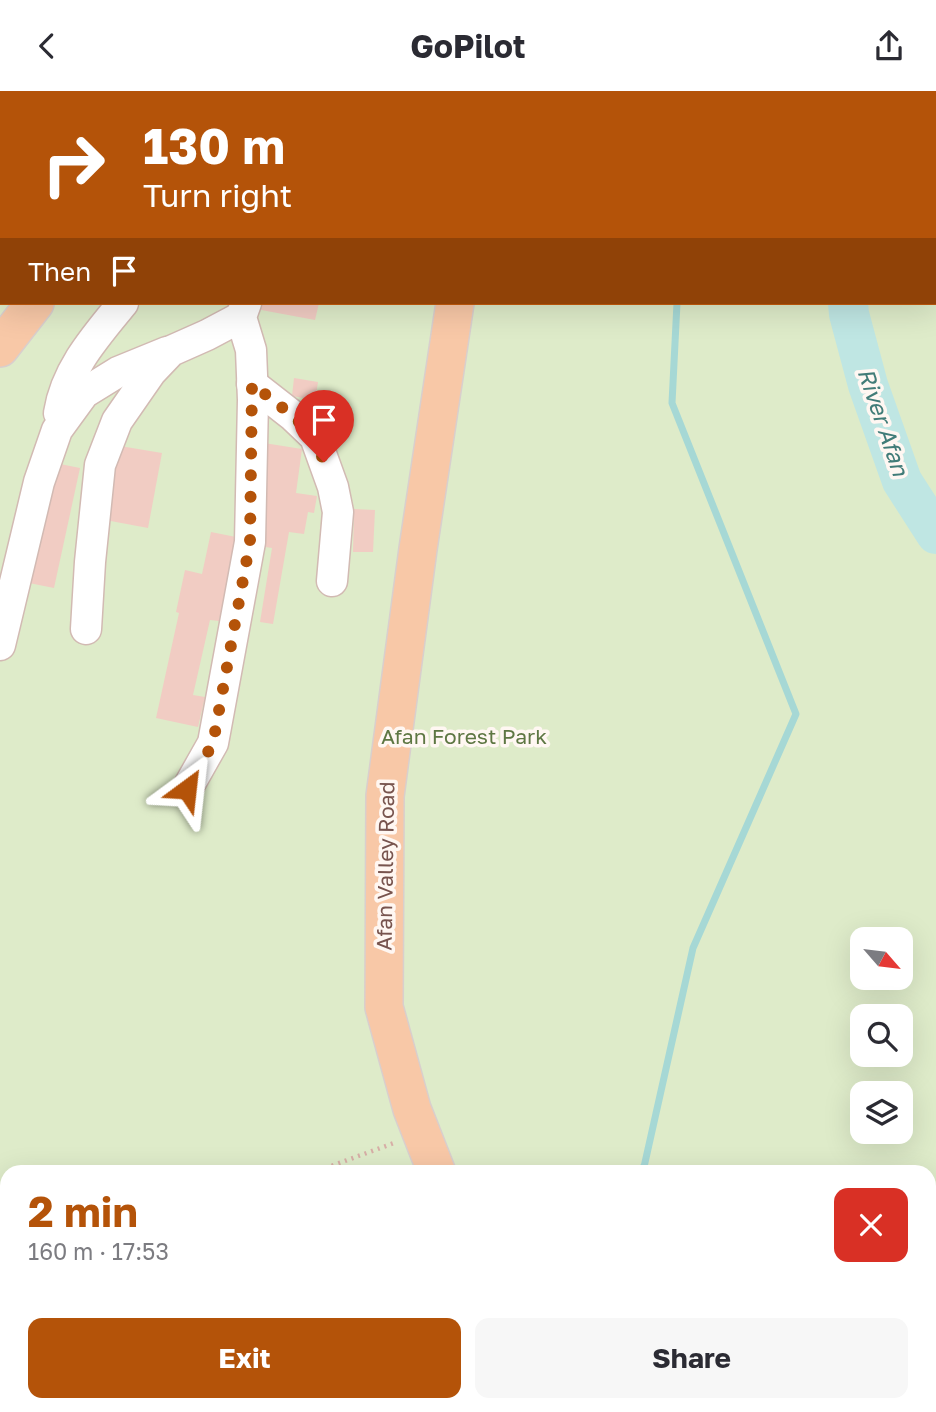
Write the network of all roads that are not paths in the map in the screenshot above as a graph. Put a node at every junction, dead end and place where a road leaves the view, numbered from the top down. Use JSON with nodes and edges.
{"nodes":[{"id":1,"x":33,"y":305,"type":"edge"},
{"id":2,"x":121,"y":305,"type":"edge"},
{"id":3,"x":455,"y":305,"type":"edge"},
{"id":4,"x":243,"y":310,"type":"edge"},
{"id":5,"x":0,"y":348,"type":"edge"},
{"id":6,"x":171,"y":351,"type":"junction"},
{"id":7,"x":252,"y":384,"type":"junction"},
{"id":8,"x":57,"y":430,"type":"junction"},
{"id":9,"x":332,"y":581,"type":"dead end"},
{"id":10,"x":86,"y":629,"type":"dead end"},
{"id":11,"x":0,"y":645,"type":"edge"},
{"id":12,"x":187,"y":789,"type":"dead end"},
{"id":13,"x":434,"y":1165,"type":"edge"}],
"edges":[{"from":1,"to":5,"type":"main road"},
{"from":2,"to":8,"type":"lane"},
{"from":3,"to":13,"type":"main road","name":"Afan Valley Road"},
{"from":4,"to":6,"type":"lane"},
{"from":4,"to":7,"type":"lane"},
{"from":6,"to":8,"type":"lane"},
{"from":6,"to":10,"type":"lane"},
{"from":7,"to":9,"type":"lane"},
{"from":7,"to":12,"type":"lane"},
{"from":8,"to":11,"type":"lane"}]}
